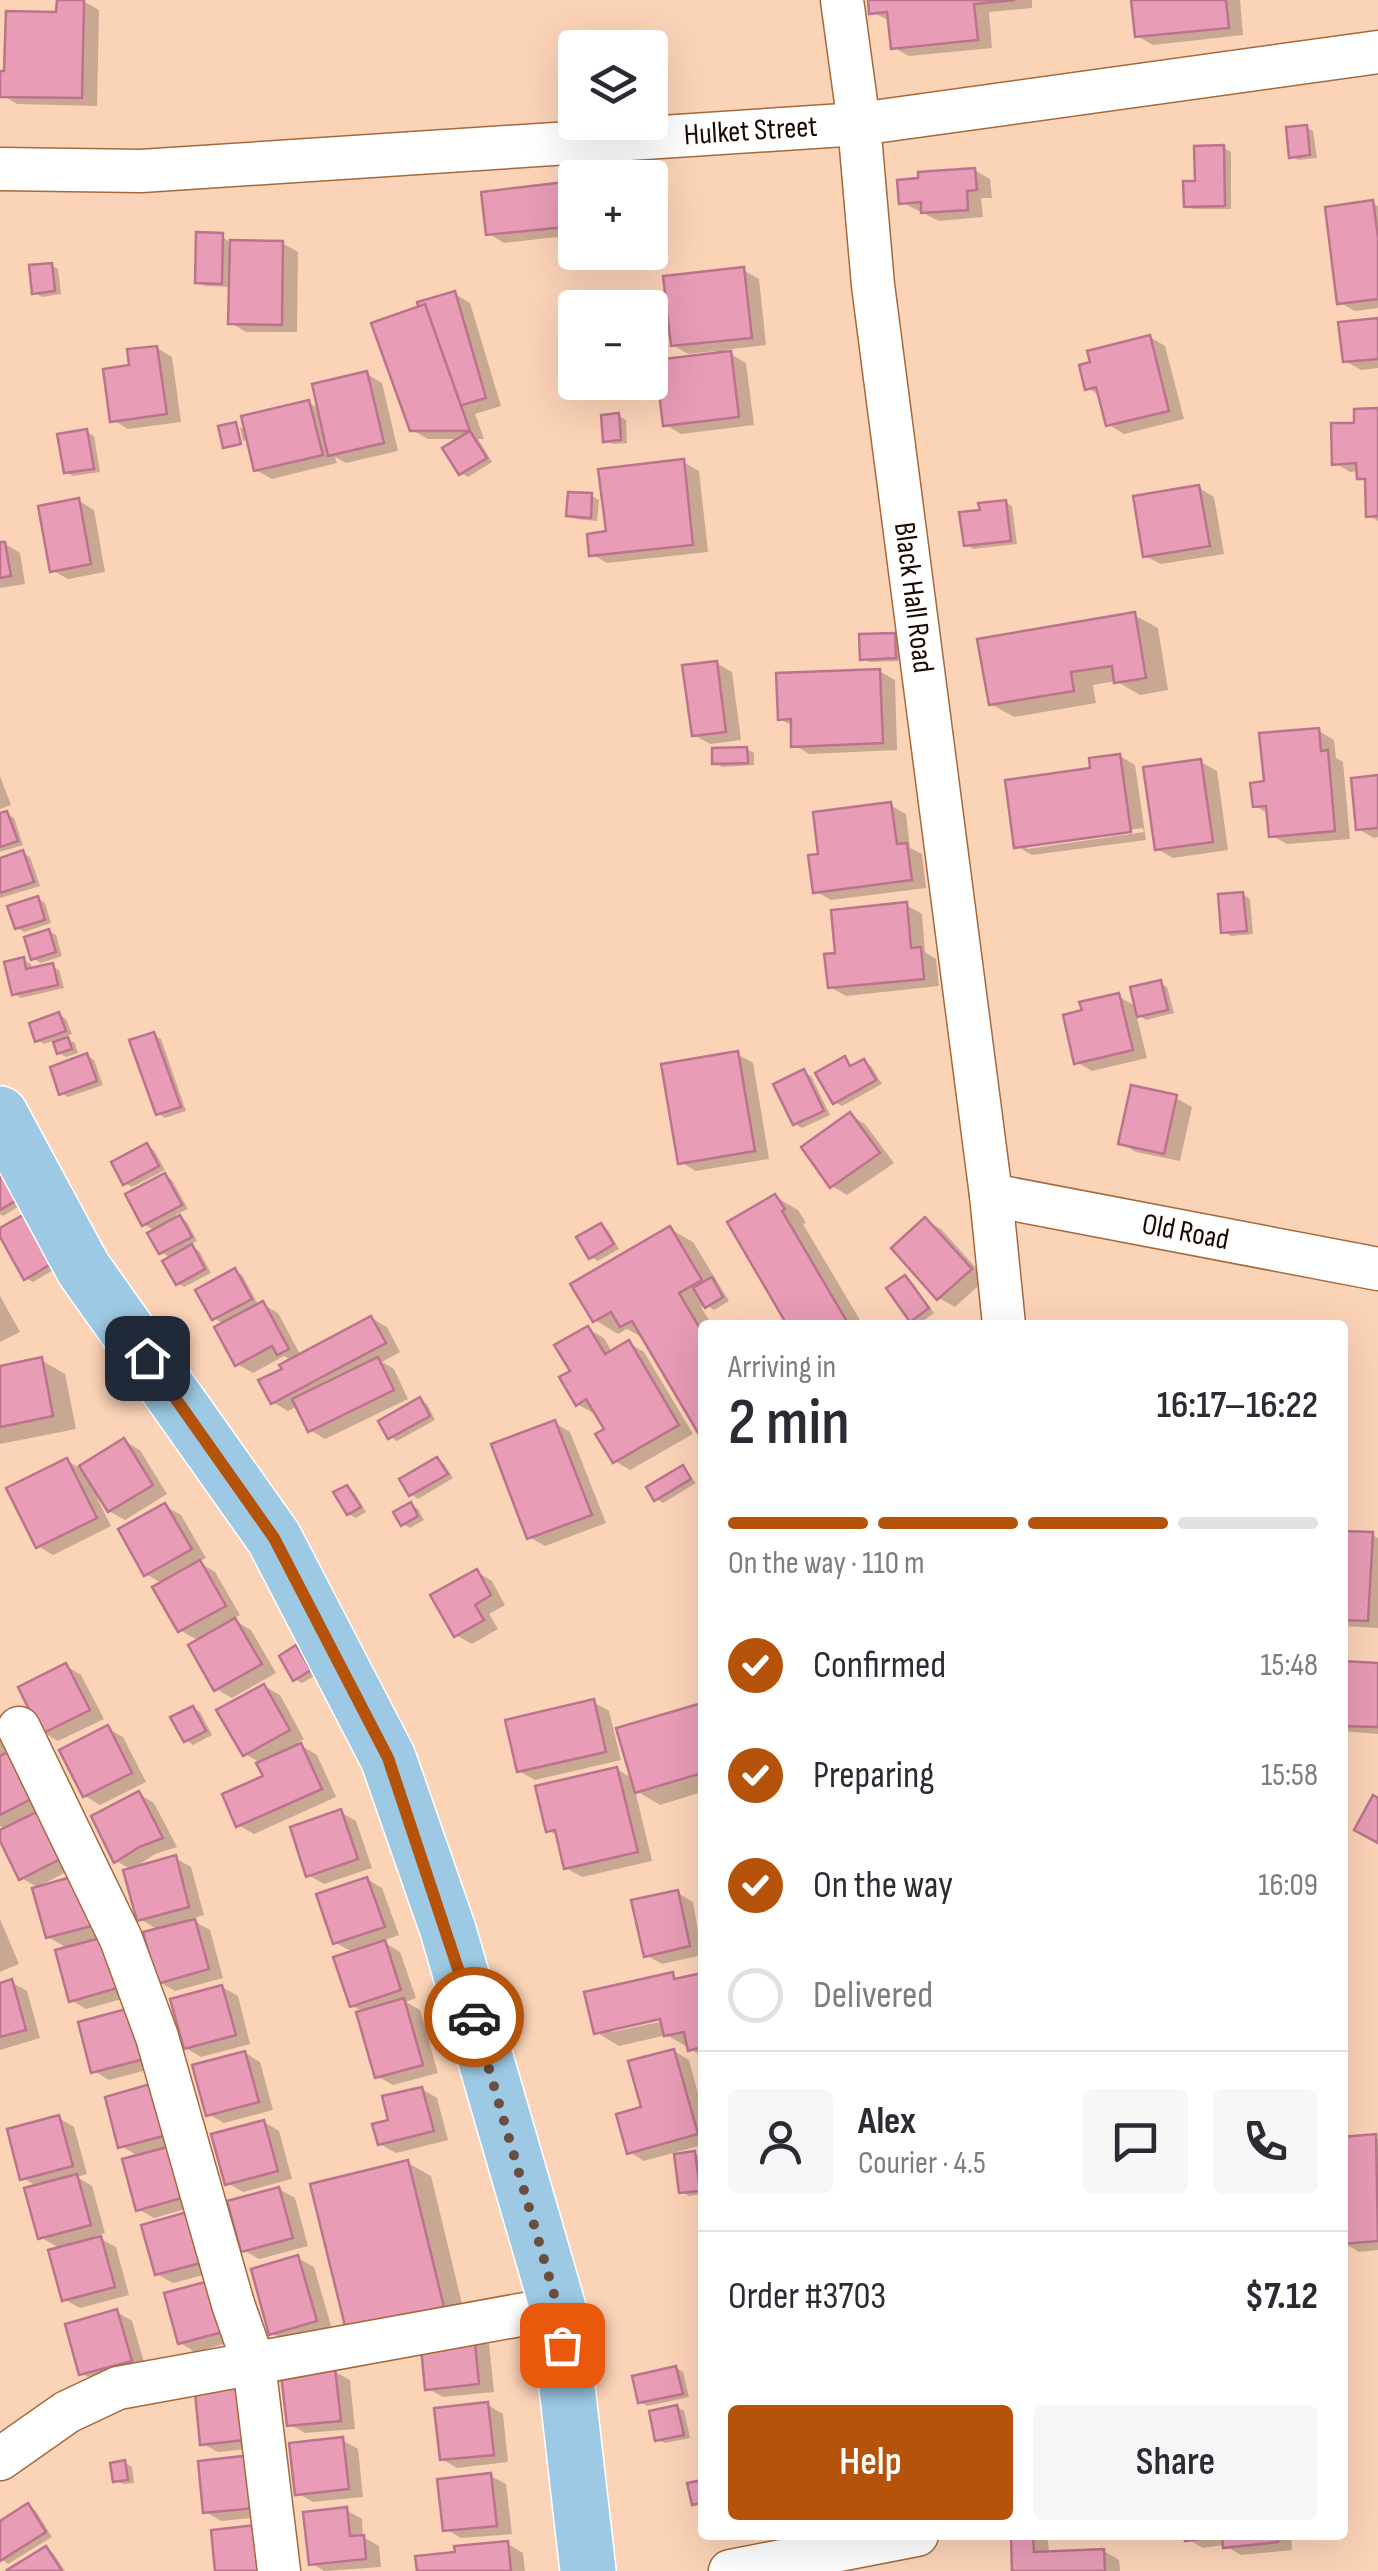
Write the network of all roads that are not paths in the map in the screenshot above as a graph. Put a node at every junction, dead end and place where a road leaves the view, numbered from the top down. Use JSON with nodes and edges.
{"nodes":[{"id":1,"x":842,"y":0,"type":"edge"},
{"id":2,"x":1378,"y":52,"type":"edge"},
{"id":3,"x":858,"y":124,"type":"junction"},
{"id":4,"x":0,"y":169,"type":"edge"},
{"id":5,"x":0,"y":1114,"type":"edge"},
{"id":6,"x":991,"y":1195,"type":"junction"},
{"id":7,"x":1378,"y":1270,"type":"edge"},
{"id":8,"x":1004,"y":1320,"type":"edge"},
{"id":9,"x":19,"y":1728,"type":"dead end"},
{"id":10,"x":558,"y":2308,"type":"junction"},
{"id":11,"x":254,"y":2364,"type":"junction"},
{"id":12,"x":0,"y":2459,"type":"edge"},
{"id":13,"x":891,"y":2540,"type":"edge"},
{"id":14,"x":279,"y":2571,"type":"edge"},
{"id":15,"x":588,"y":2571,"type":"edge"},
{"id":16,"x":730,"y":2571,"type":"edge"}],
"edges":[{"from":1,"to":3,"type":"street","name":"Black Hall Road"},
{"from":2,"to":3,"type":"street","name":"Hulket Street"},
{"from":3,"to":4,"type":"street","name":"Hulket Street"},
{"from":3,"to":6,"type":"street","name":"Black Hall Road"},
{"from":5,"to":10,"type":"main road"},
{"from":6,"to":7,"type":"street","name":"Old Road"},
{"from":6,"to":8,"type":"street","name":"Black Hall Road"},
{"from":9,"to":11,"type":"street"},
{"from":10,"to":11,"type":"street"},
{"from":10,"to":15,"type":"main road"},
{"from":11,"to":12,"type":"street"},
{"from":11,"to":14,"type":"street"},
{"from":13,"to":16,"type":"street"}]}
